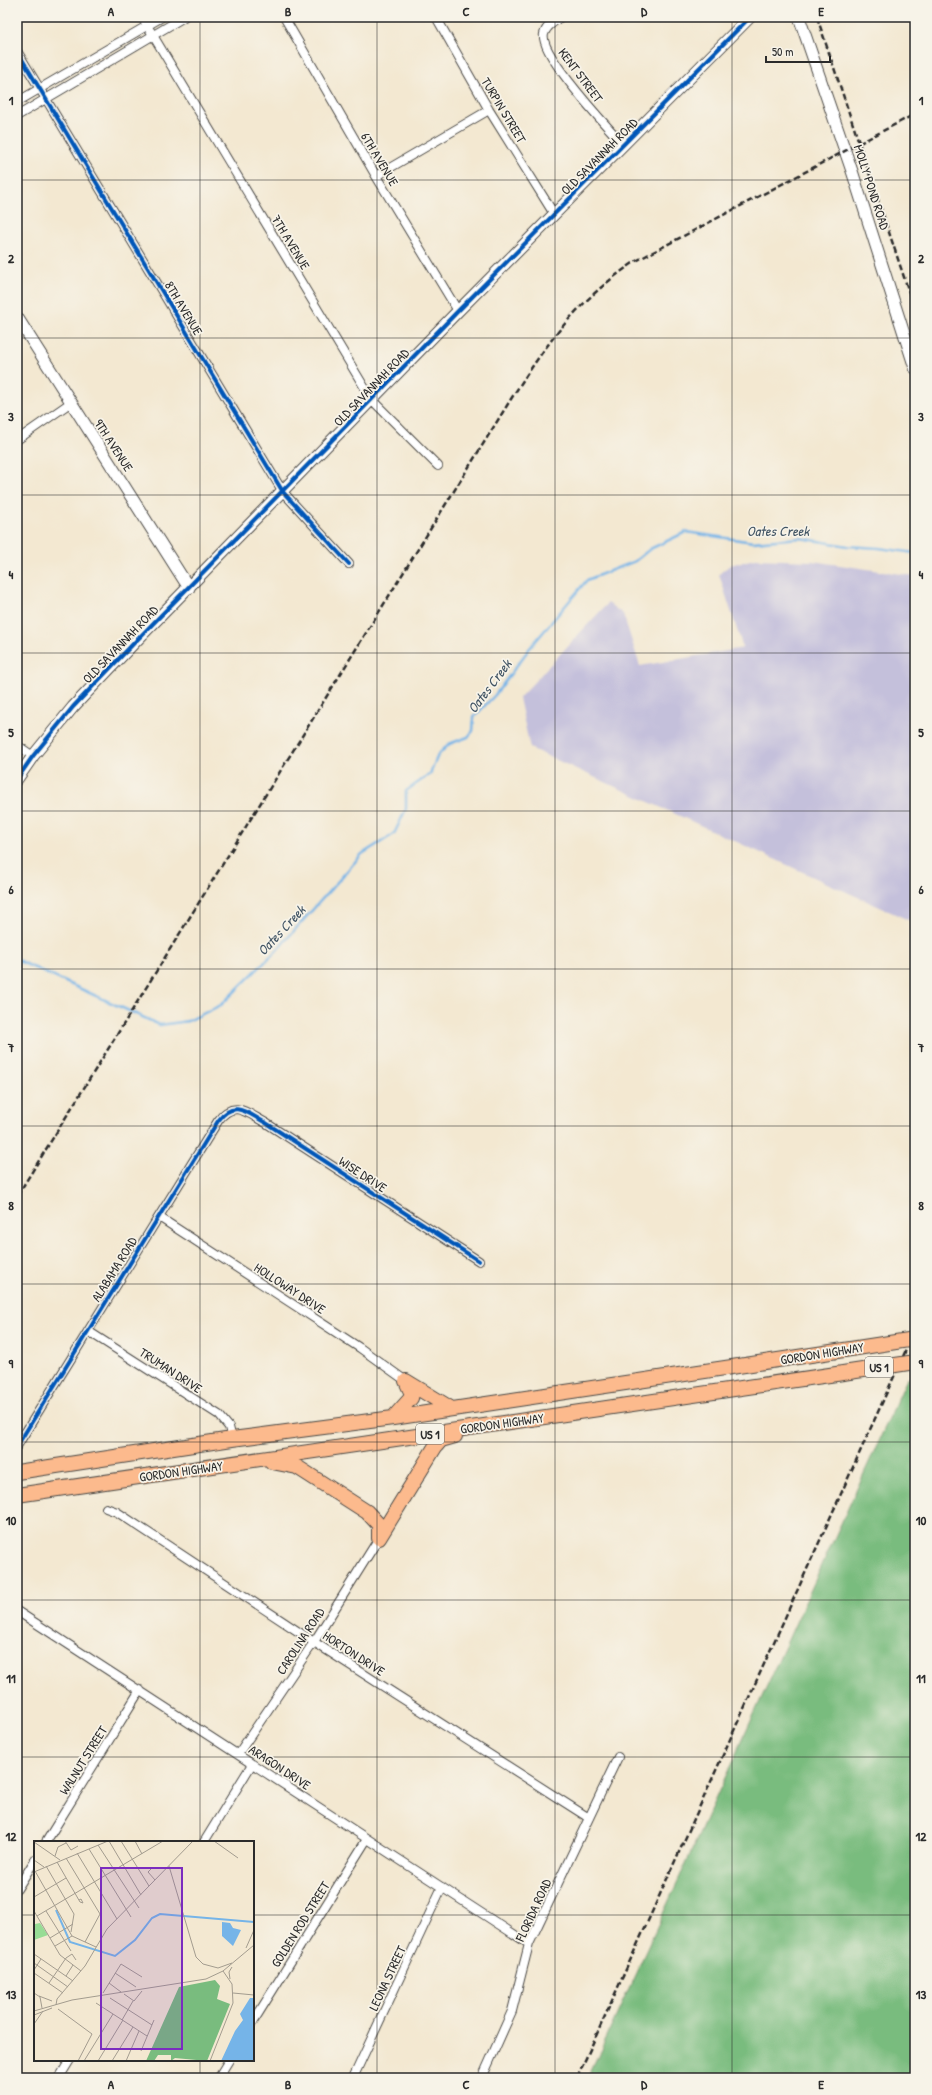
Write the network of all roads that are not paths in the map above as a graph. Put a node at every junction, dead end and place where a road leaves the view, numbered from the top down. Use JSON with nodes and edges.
{"nodes":[{"id":1,"x":142,"y":17,"type":"edge"},
{"id":2,"x":162,"y":17,"type":"edge"},
{"id":3,"x":184,"y":17,"type":"edge"},
{"id":4,"x":284,"y":17,"type":"edge"},
{"id":5,"x":436,"y":17,"type":"edge"},
{"id":6,"x":561,"y":17,"type":"edge"},
{"id":7,"x":750,"y":17,"type":"edge"},
{"id":8,"x":799,"y":17,"type":"edge"},
{"id":9,"x":146,"y":25,"type":"junction"},
{"id":10,"x":152,"y":35,"type":"junction"},
{"id":11,"x":17,"y":51,"type":"edge"},
{"id":12,"x":40,"y":88,"type":"junction"},
{"id":13,"x":45,"y":98,"type":"junction"},
{"id":14,"x":17,"y":102,"type":"edge"},
{"id":15,"x":489,"y":110,"type":"junction"},
{"id":16,"x":17,"y":116,"type":"edge"},
{"id":17,"x":624,"y":145,"type":"junction"},
{"id":18,"x":376,"y":176,"type":"junction"},
{"id":19,"x":554,"y":214,"type":"junction"},
{"id":20,"x":458,"y":311,"type":"junction"},
{"id":21,"x":17,"y":316,"type":"edge"},
{"id":22,"x":915,"y":368,"type":"edge"},
{"id":23,"x":372,"y":400,"type":"junction"},
{"id":24,"x":70,"y":403,"type":"junction"},
{"id":25,"x":17,"y":440,"type":"edge"},
{"id":26,"x":438,"y":466,"type":"dead end"},
{"id":27,"x":283,"y":492,"type":"junction"},
{"id":28,"x":349,"y":564,"type":"dead end"},
{"id":29,"x":189,"y":588,"type":"junction"},
{"id":30,"x":17,"y":745,"type":"edge"},
{"id":31,"x":33,"y":756,"type":"junction"},
{"id":32,"x":17,"y":780,"type":"edge"},
{"id":33,"x":234,"y":1108,"type":"joint"},
{"id":34,"x":159,"y":1217,"type":"junction"},
{"id":35,"x":479,"y":1261,"type":"dead end"},
{"id":36,"x":88,"y":1331,"type":"junction"},
{"id":37,"x":915,"y":1339,"type":"edge"},
{"id":38,"x":915,"y":1362,"type":"edge"},
{"id":39,"x":406,"y":1381,"type":"junction"},
{"id":40,"x":452,"y":1409,"type":"junction"},
{"id":41,"x":393,"y":1418,"type":"junction"},
{"id":42,"x":472,"y":1427,"type":"junction"},
{"id":43,"x":232,"y":1439,"type":"junction"},
{"id":44,"x":17,"y":1446,"type":"edge"},
{"id":45,"x":260,"y":1459,"type":"junction"},
{"id":46,"x":17,"y":1472,"type":"edge"},
{"id":47,"x":17,"y":1495,"type":"edge"},
{"id":48,"x":106,"y":1508,"type":"dead end"},
{"id":49,"x":379,"y":1538,"type":"junction"},
{"id":50,"x":17,"y":1611,"type":"edge"},
{"id":51,"x":314,"y":1642,"type":"junction"},
{"id":52,"x":140,"y":1690,"type":"junction"},
{"id":53,"x":238,"y":1754,"type":"junction"},
{"id":54,"x":618,"y":1757,"type":"dead end"},
{"id":55,"x":252,"y":1764,"type":"junction"},
{"id":56,"x":589,"y":1818,"type":"junction"},
{"id":57,"x":367,"y":1839,"type":"junction"},
{"id":58,"x":47,"y":1841,"type":"edge"},
{"id":59,"x":205,"y":1841,"type":"edge"},
{"id":60,"x":34,"y":1862,"type":"edge"},
{"id":61,"x":442,"y":1887,"type":"junction"},
{"id":62,"x":17,"y":1889,"type":"edge"},
{"id":63,"x":529,"y":1944,"type":"junction"},
{"id":64,"x":254,"y":2020,"type":"edge"},
{"id":65,"x":69,"y":2061,"type":"edge"},
{"id":66,"x":228,"y":2061,"type":"edge"},
{"id":67,"x":59,"y":2078,"type":"edge"},
{"id":68,"x":218,"y":2078,"type":"edge"},
{"id":69,"x":353,"y":2078,"type":"edge"},
{"id":70,"x":482,"y":2078,"type":"edge"}],
"edges":[{"from":1,"to":9,"type":"street","name":"7TH AVENUE"},
{"from":2,"to":9,"type":"street"},
{"from":3,"to":10,"type":"street"},
{"from":4,"to":18,"type":"street","name":"6TH AVENUE"},
{"from":5,"to":15,"type":"street","name":"TURPIN STREET"},
{"from":6,"to":17,"type":"street","name":"KENT STREET"},
{"from":7,"to":17,"type":"street","name":"OLD SAVANNAH ROAD"},
{"from":8,"to":22,"type":"street","name":"MOLLY POND ROAD"},
{"from":9,"to":10,"type":"street","name":"7TH AVENUE"},
{"from":9,"to":12,"type":"street"},
{"from":10,"to":13,"type":"street"},
{"from":10,"to":23,"type":"street","name":"7TH AVENUE"},
{"from":11,"to":12,"type":"street","name":"8TH AVENUE"},
{"from":12,"to":13,"type":"street","name":"8TH AVENUE"},
{"from":12,"to":14,"type":"street"},
{"from":13,"to":16,"type":"street"},
{"from":13,"to":27,"type":"street","name":"8TH AVENUE"},
{"from":15,"to":18,"type":"street"},
{"from":15,"to":19,"type":"street","name":"TURPIN STREET"},
{"from":17,"to":19,"type":"street","name":"OLD SAVANNAH ROAD"},
{"from":18,"to":20,"type":"street","name":"6TH AVENUE"},
{"from":19,"to":20,"type":"street","name":"OLD SAVANNAH ROAD"},
{"from":20,"to":23,"type":"street","name":"OLD SAVANNAH ROAD"},
{"from":21,"to":24,"type":"street","name":"9TH AVENUE"},
{"from":23,"to":26,"type":"street","name":"7TH AVENUE"},
{"from":23,"to":27,"type":"street","name":"OLD SAVANNAH ROAD"},
{"from":24,"to":25,"type":"street"},
{"from":24,"to":29,"type":"street","name":"9TH AVENUE"},
{"from":27,"to":28,"type":"street","name":"8TH AVENUE"},
{"from":27,"to":29,"type":"street","name":"OLD SAVANNAH ROAD"},
{"from":29,"to":31,"type":"street","name":"OLD SAVANNAH ROAD"},
{"from":30,"to":31,"type":"street"},
{"from":31,"to":32,"type":"street","name":"OLD SAVANNAH ROAD"},
{"from":33,"to":34,"type":"street","name":"ALABAMA ROAD"},
{"from":33,"to":35,"type":"street","name":"WISE DRIVE"},
{"from":34,"to":36,"type":"street","name":"ALABAMA ROAD"},
{"from":34,"to":39,"type":"street","name":"HOLLOWAY DRIVE"},
{"from":36,"to":43,"type":"street","name":"TRUMAN DRIVE"},
{"from":36,"to":44,"type":"street","name":"ALABAMA ROAD"},
{"from":37,"to":40,"type":"highway","name":"GORDON HIGHWAY","number":"US 1","bridge":true},
{"from":38,"to":42,"type":"highway","name":"GORDON HIGHWAY","number":"US 1","bridge":true},
{"from":39,"to":40,"type":"highway"},
{"from":39,"to":41,"type":"highway"},
{"from":40,"to":41,"type":"highway","name":"GORDON HIGHWAY","number":"US 1"},
{"from":41,"to":43,"type":"highway","name":"GORDON HIGHWAY","number":"US 1"},
{"from":42,"to":45,"type":"highway","name":"GORDON HIGHWAY","number":"US 1"},
{"from":42,"to":49,"type":"highway"},
{"from":43,"to":46,"type":"highway","name":"GORDON HIGHWAY","number":"US 1"},
{"from":45,"to":47,"type":"highway","name":"GORDON HIGHWAY","number":"US 1"},
{"from":45,"to":49,"type":"highway"},
{"from":48,"to":51,"type":"street","name":"HORTON DRIVE"},
{"from":49,"to":51,"type":"street","name":"CAROLINA ROAD"},
{"from":50,"to":52,"type":"street","name":"ARAGON DRIVE"},
{"from":51,"to":53,"type":"street","name":"CAROLINA ROAD"},
{"from":51,"to":56,"type":"street","name":"HORTON DRIVE"},
{"from":52,"to":53,"type":"street","name":"ARAGON DRIVE"},
{"from":52,"to":58,"type":"street","name":"WALNUT STREET"},
{"from":53,"to":55,"type":"street","name":"ARAGON DRIVE"},
{"from":54,"to":56,"type":"street","name":"FLORIDA ROAD"},
{"from":55,"to":57,"type":"street","name":"ARAGON DRIVE"},
{"from":55,"to":59,"type":"street"},
{"from":56,"to":63,"type":"street","name":"FLORIDA ROAD"},
{"from":57,"to":61,"type":"street","name":"ARAGON DRIVE"},
{"from":57,"to":64,"type":"street","name":"GOLDEN ROD STREET"},
{"from":60,"to":62,"type":"street"},
{"from":61,"to":63,"type":"street","name":"ARAGON DRIVE"},
{"from":61,"to":69,"type":"street","name":"LEONA STREET"},
{"from":63,"to":70,"type":"street","name":"FLORIDA ROAD"},
{"from":65,"to":67,"type":"street"},
{"from":66,"to":68,"type":"street"}]}
